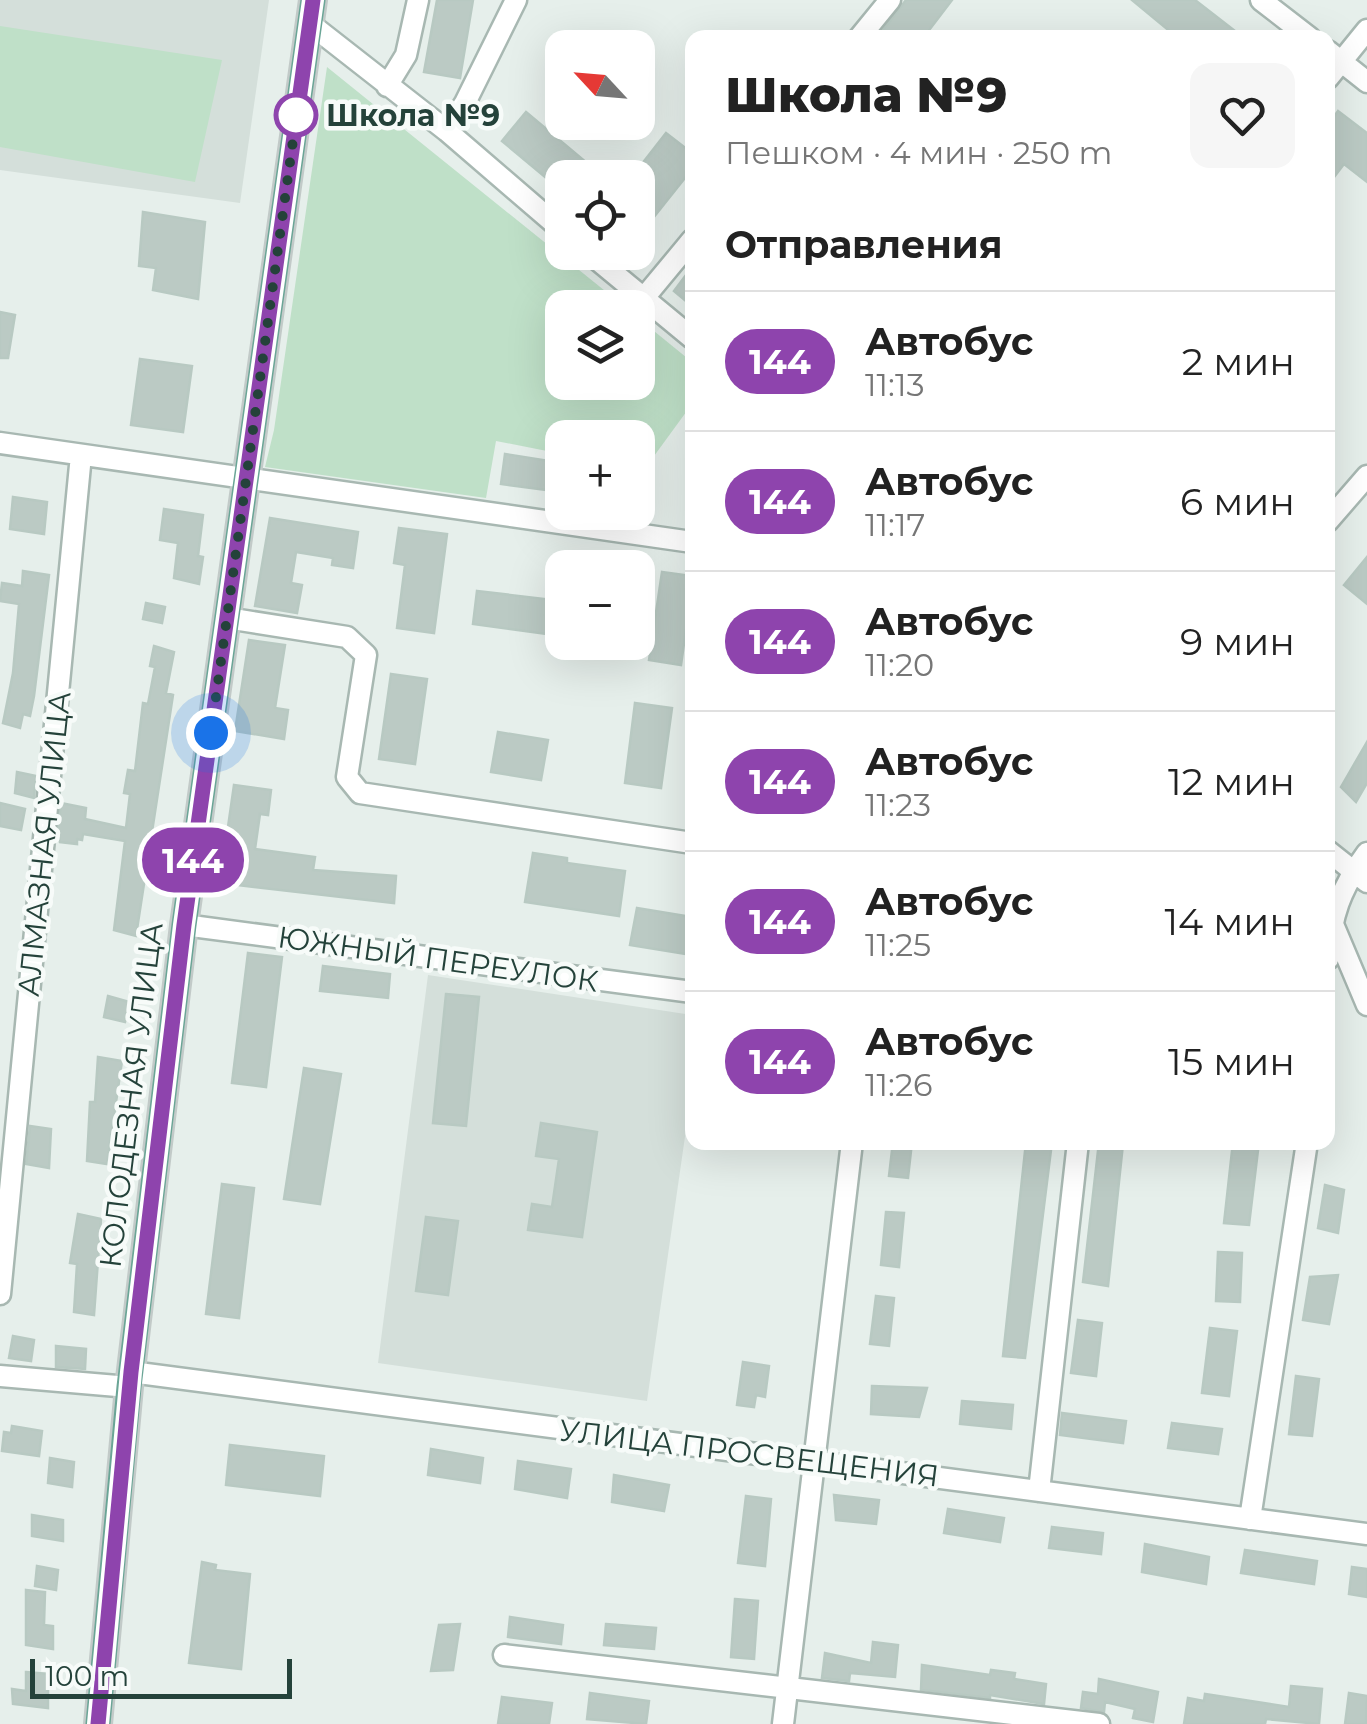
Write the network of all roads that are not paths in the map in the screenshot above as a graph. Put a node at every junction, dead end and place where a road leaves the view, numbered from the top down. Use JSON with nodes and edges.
{"nodes":[{"id":1,"x":418,"y":0,"type":"edge"},
{"id":2,"x":516,"y":0,"type":"edge"},
{"id":3,"x":890,"y":0,"type":"edge"},
{"id":4,"x":1261,"y":0,"type":"edge"},
{"id":5,"x":311,"y":12,"type":"edge"},
{"id":6,"x":866,"y":30,"type":"edge"},
{"id":7,"x":1300,"y":30,"type":"edge"},
{"id":8,"x":1367,"y":30,"type":"edge"},
{"id":9,"x":1335,"y":55,"type":"edge"},
{"id":10,"x":1335,"y":57,"type":"edge"},
{"id":11,"x":1367,"y":82,"type":"edge"},
{"id":12,"x":387,"y":86,"type":"junction"},
{"id":13,"x":446,"y":131,"type":"junction"},
{"id":14,"x":545,"y":215,"type":"edge"},
{"id":15,"x":685,"y":249,"type":"edge"},
{"id":16,"x":609,"y":270,"type":"edge"},
{"id":17,"x":632,"y":290,"type":"edge"},
{"id":18,"x":651,"y":290,"type":"edge"},
{"id":19,"x":655,"y":309,"type":"edge"},
{"id":20,"x":685,"y":333,"type":"edge"},
{"id":21,"x":0,"y":443,"type":"edge"},
{"id":22,"x":81,"y":454,"type":"junction"},
{"id":23,"x":244,"y":478,"type":"junction"},
{"id":24,"x":1364,"y":485,"type":"edge"},
{"id":25,"x":1335,"y":514,"type":"edge"},
{"id":26,"x":685,"y":541,"type":"edge"},
{"id":27,"x":227,"y":618,"type":"junction"},
{"id":28,"x":685,"y":842,"type":"edge"},
{"id":29,"x":1367,"y":853,"type":"edge"},
{"id":30,"x":1335,"y":857,"type":"edge"},
{"id":31,"x":1360,"y":877,"type":"edge"},
{"id":32,"x":1335,"y":914,"type":"edge"},
{"id":33,"x":184,"y":925,"type":"junction"},
{"id":34,"x":1335,"y":929,"type":"edge"},
{"id":35,"x":685,"y":991,"type":"edge"},
{"id":36,"x":1367,"y":1005,"type":"edge"},
{"id":37,"x":851,"y":1150,"type":"edge"},
{"id":38,"x":1077,"y":1150,"type":"edge"},
{"id":39,"x":1306,"y":1150,"type":"edge"},
{"id":40,"x":0,"y":1294,"type":"edge"},
{"id":41,"x":0,"y":1376,"type":"edge"},
{"id":42,"x":130,"y":1380,"type":"junction"},
{"id":43,"x":812,"y":1462,"type":"junction"},
{"id":44,"x":1039,"y":1491,"type":"junction"},
{"id":45,"x":1250,"y":1519,"type":"junction"},
{"id":46,"x":1367,"y":1534,"type":"edge"},
{"id":47,"x":504,"y":1655,"type":"dead end"},
{"id":48,"x":787,"y":1688,"type":"junction"},
{"id":49,"x":98,"y":1724,"type":"edge"},
{"id":50,"x":783,"y":1724,"type":"edge"},
{"id":51,"x":1100,"y":1724,"type":"edge"}],
"edges":[{"from":1,"to":12,"type":"street"},
{"from":2,"to":13,"type":"street"},
{"from":3,"to":6,"type":"street"},
{"from":4,"to":7,"type":"street"},
{"from":5,"to":12,"type":"street"},
{"from":5,"to":23,"type":"main road","name":"КОЛОДЕЗНАЯ УЛИЦА"},
{"from":8,"to":9,"type":"street"},
{"from":10,"to":11,"type":"street"},
{"from":12,"to":13,"type":"street"},
{"from":13,"to":14,"type":"street"},
{"from":15,"to":18,"type":"street"},
{"from":16,"to":17,"type":"street"},
{"from":19,"to":20,"type":"street"},
{"from":21,"to":22,"type":"street"},
{"from":22,"to":23,"type":"street"},
{"from":22,"to":40,"type":"street","name":"АЛМАЗНАЯ УЛИЦА"},
{"from":23,"to":26,"type":"street"},
{"from":23,"to":27,"type":"main road","name":"КОЛОДЕЗНАЯ УЛИЦА"},
{"from":24,"to":25,"type":"street"},
{"from":27,"to":28,"type":"street"},
{"from":27,"to":33,"type":"main road","name":"КОЛОДЕЗНАЯ УЛИЦА"},
{"from":29,"to":31,"type":"street"},
{"from":30,"to":31,"type":"street"},
{"from":31,"to":32,"type":"street"},
{"from":33,"to":35,"type":"street","name":"ЮЖНЫЙ ПЕРЕУЛОК"},
{"from":33,"to":42,"type":"main road","name":"КОЛОДЕЗНАЯ УЛИЦА"},
{"from":34,"to":36,"type":"street"},
{"from":37,"to":43,"type":"street"},
{"from":38,"to":44,"type":"street"},
{"from":39,"to":45,"type":"street"},
{"from":41,"to":42,"type":"street","name":"УЛИЦА ПРОСВЕЩЕНИЯ"},
{"from":42,"to":43,"type":"street","name":"УЛИЦА ПРОСВЕЩЕНИЯ"},
{"from":42,"to":49,"type":"main road","name":"КОЛОДЕЗНАЯ УЛИЦА"},
{"from":43,"to":44,"type":"street","name":"УЛИЦА ПРОСВЕЩЕНИЯ"},
{"from":43,"to":48,"type":"street"},
{"from":44,"to":45,"type":"street","name":"УЛИЦА ПРОСВЕЩЕНИЯ"},
{"from":45,"to":46,"type":"street","name":"УЛИЦА ПРОСВЕЩЕНИЯ"},
{"from":47,"to":48,"type":"street"},
{"from":48,"to":50,"type":"street"},
{"from":48,"to":51,"type":"street"}]}
